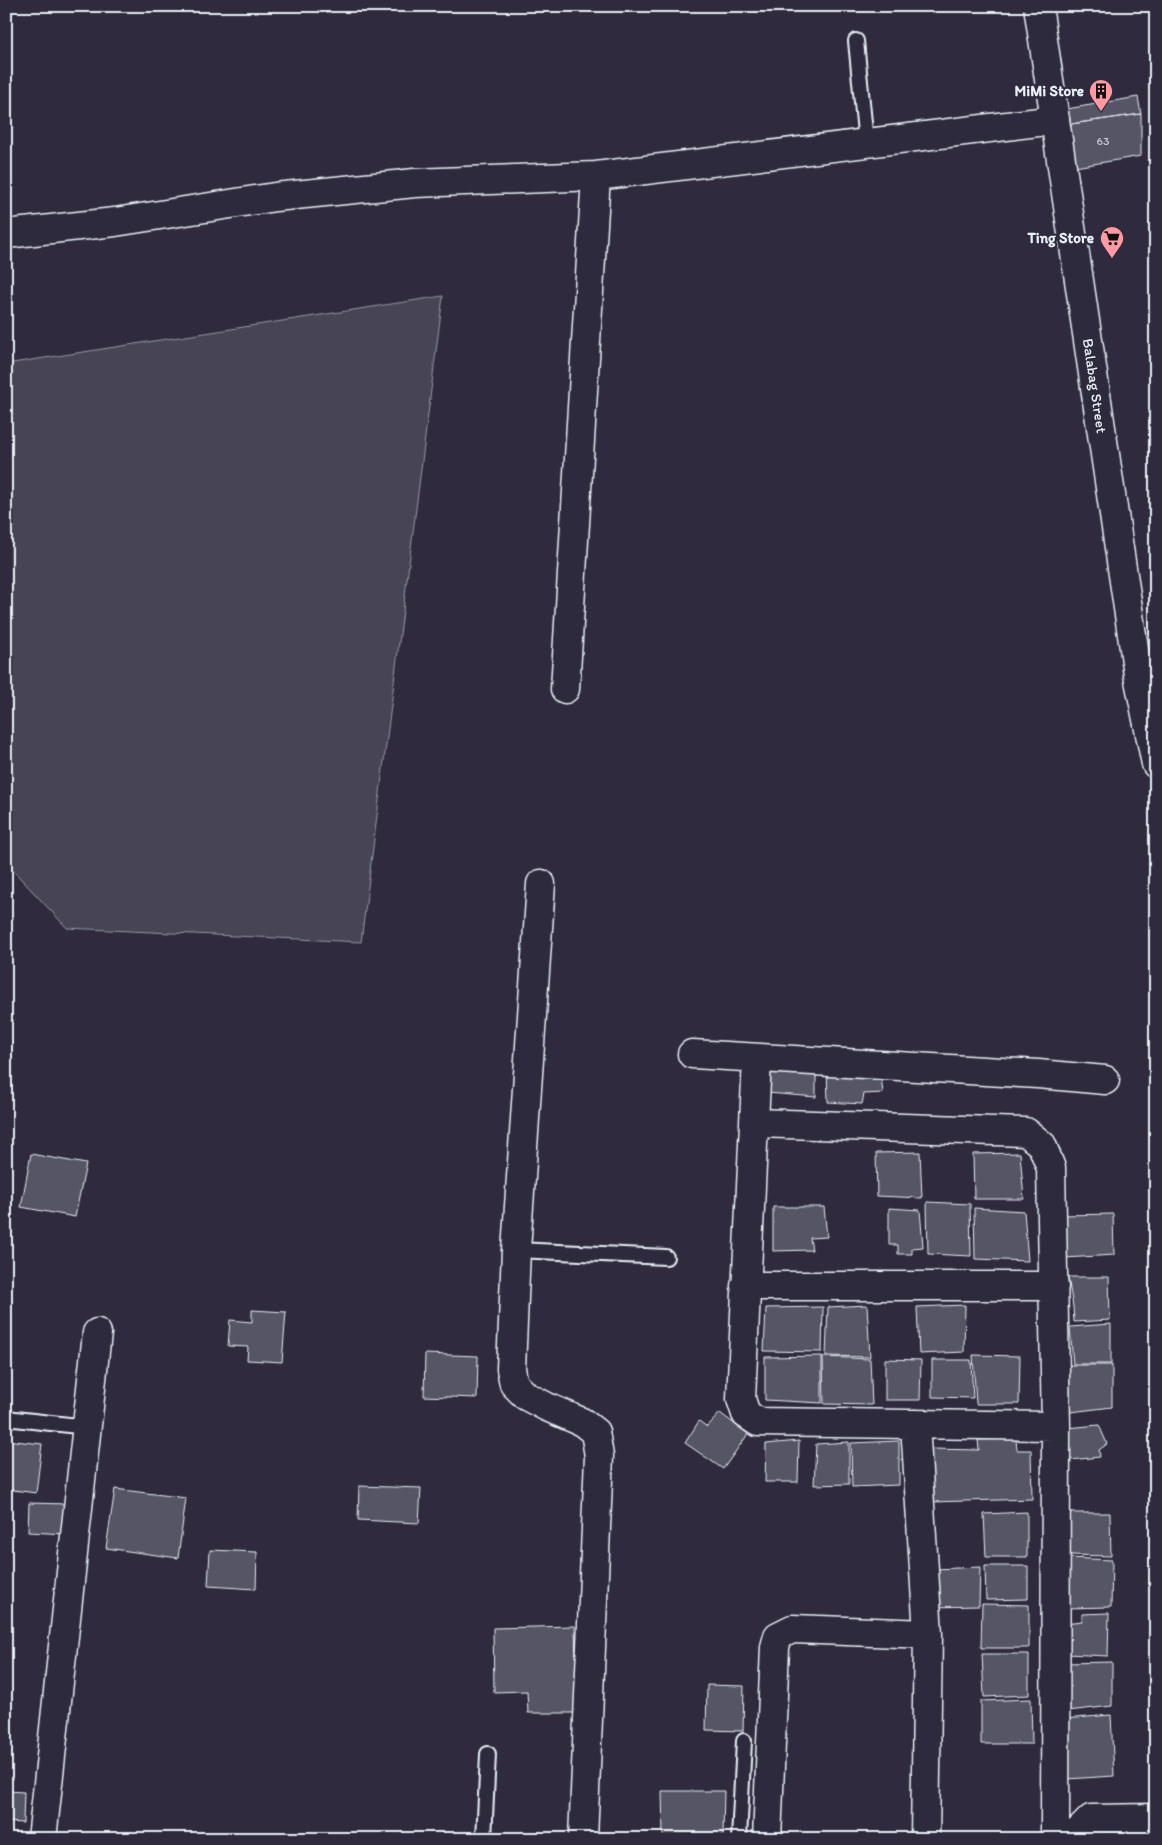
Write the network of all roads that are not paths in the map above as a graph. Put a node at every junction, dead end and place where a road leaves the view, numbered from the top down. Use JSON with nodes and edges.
{"nodes":[{"id":1,"x":1038,"y":6,"type":"edge"},
{"id":2,"x":856,"y":41,"type":"dead end"},
{"id":3,"x":1055,"y":120,"type":"junction"},
{"id":4,"x":866,"y":143,"type":"junction"},
{"id":5,"x":596,"y":176,"type":"junction"},
{"id":6,"x":6,"y":234,"type":"edge"},
{"id":7,"x":565,"y":689,"type":"dead end"},
{"id":8,"x":1156,"y":764,"type":"edge"},
{"id":9,"x":541,"y":884,"type":"dead end"},
{"id":10,"x":692,"y":1054,"type":"dead end"},
{"id":11,"x":757,"y":1059,"type":"junction"},
{"id":12,"x":1105,"y":1080,"type":"dead end"},
{"id":13,"x":754,"y":1123,"type":"junction"},
{"id":14,"x":516,"y":1250,"type":"junction"},
{"id":15,"x":666,"y":1256,"type":"dead end"},
{"id":16,"x":745,"y":1286,"type":"junction"},
{"id":17,"x":1054,"y":1286,"type":"junction"},
{"id":18,"x":97,"y":1333,"type":"dead end"},
{"id":19,"x":6,"y":1418,"type":"edge"},
{"id":20,"x":915,"y":1424,"type":"junction"},
{"id":21,"x":1056,"y":1426,"type":"junction"},
{"id":22,"x":87,"y":1427,"type":"junction"},
{"id":23,"x":928,"y":1634,"type":"junction"},
{"id":24,"x":744,"y":1741,"type":"dead end"},
{"id":25,"x":488,"y":1754,"type":"dead end"},
{"id":26,"x":1156,"y":1818,"type":"edge"},
{"id":27,"x":1069,"y":1835,"type":"edge"},
{"id":28,"x":42,"y":1839,"type":"edge"},
{"id":29,"x":484,"y":1839,"type":"edge"},
{"id":30,"x":584,"y":1839,"type":"edge"},
{"id":31,"x":738,"y":1839,"type":"edge"},
{"id":32,"x":767,"y":1839,"type":"edge"},
{"id":33,"x":925,"y":1839,"type":"edge"}],
"edges":[{"from":1,"to":3,"type":"street","name":"Balabag Street"},
{"from":2,"to":4,"type":"lane"},
{"from":3,"to":4,"type":"street"},
{"from":3,"to":8,"type":"street","name":"Balabag Street"},
{"from":4,"to":5,"type":"street"},
{"from":5,"to":6,"type":"street"},
{"from":5,"to":7,"type":"street"},
{"from":9,"to":14,"type":"street"},
{"from":10,"to":11,"type":"street"},
{"from":11,"to":12,"type":"street"},
{"from":11,"to":13,"type":"street"},
{"from":13,"to":16,"type":"street"},
{"from":13,"to":17,"type":"street"},
{"from":14,"to":15,"type":"lane"},
{"from":14,"to":30,"type":"street"},
{"from":16,"to":17,"type":"street"},
{"from":16,"to":20,"type":"street"},
{"from":17,"to":21,"type":"street"},
{"from":18,"to":22,"type":"street"},
{"from":19,"to":22,"type":"lane"},
{"from":20,"to":21,"type":"street"},
{"from":20,"to":23,"type":"street"},
{"from":21,"to":27,"type":"street"},
{"from":22,"to":28,"type":"street"},
{"from":23,"to":32,"type":"street"},
{"from":23,"to":33,"type":"street"},
{"from":24,"to":31,"type":"lane"},
{"from":25,"to":29,"type":"lane"},
{"from":26,"to":27,"type":"street"}]}
